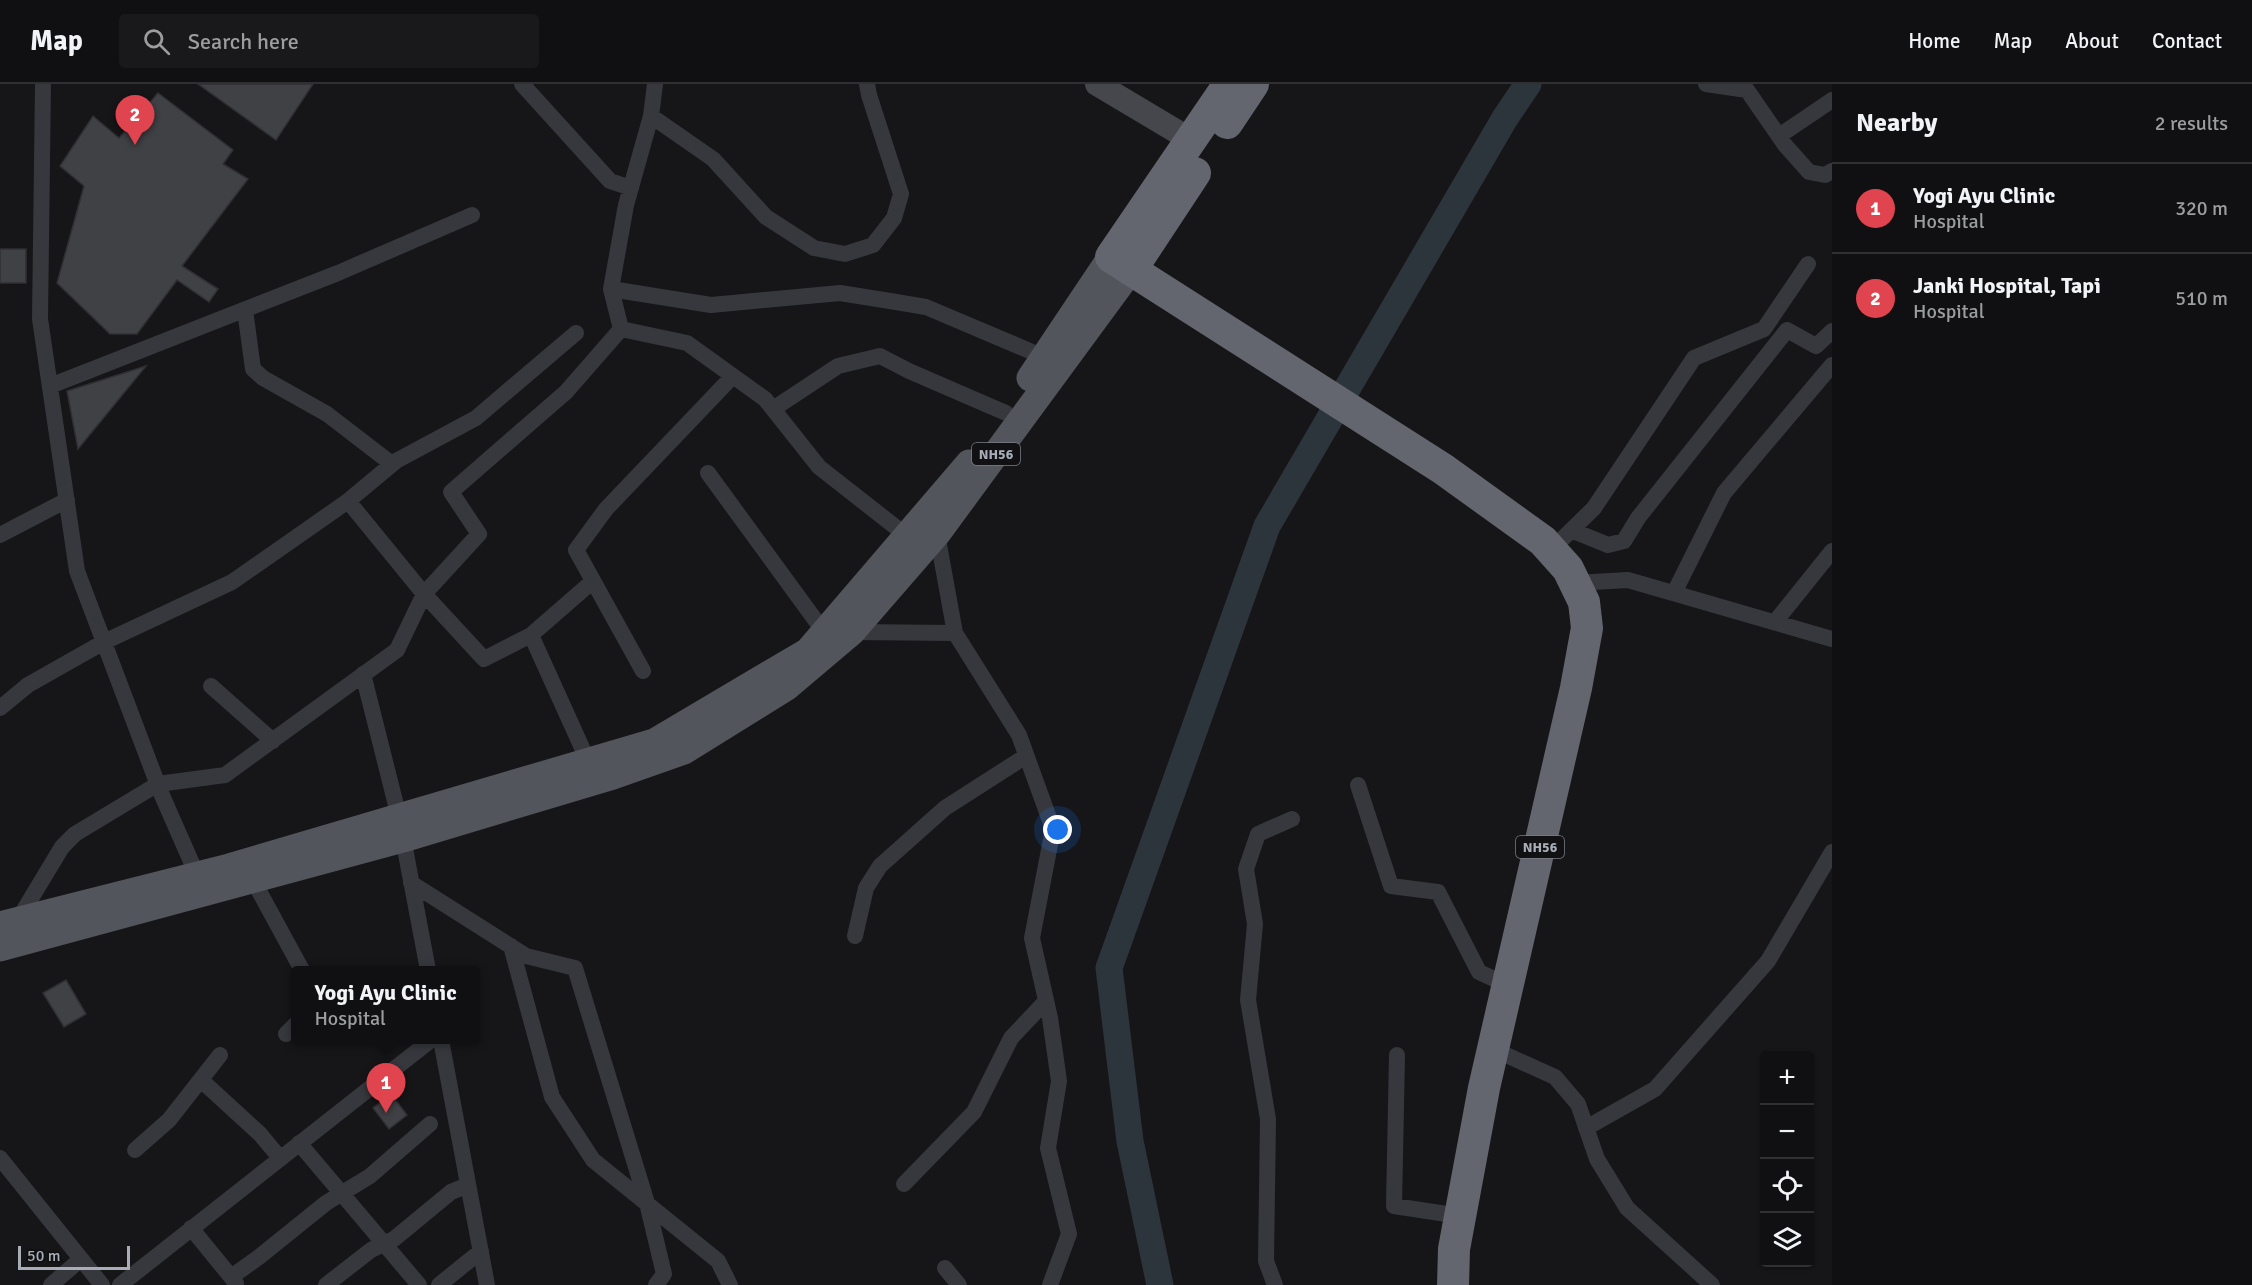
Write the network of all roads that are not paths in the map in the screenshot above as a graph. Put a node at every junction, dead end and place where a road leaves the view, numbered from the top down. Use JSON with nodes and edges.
{"nodes":[{"id":1,"x":43,"y":84,"type":"edge"},
{"id":2,"x":522,"y":84,"type":"edge"},
{"id":3,"x":655,"y":84,"type":"edge"},
{"id":4,"x":867,"y":84,"type":"edge"},
{"id":5,"x":1097,"y":84,"type":"edge"},
{"id":6,"x":1229,"y":84,"type":"edge"},
{"id":7,"x":1253,"y":84,"type":"edge"},
{"id":8,"x":1706,"y":84,"type":"edge"},
{"id":9,"x":1750,"y":87,"type":"edge"},
{"id":10,"x":1120,"y":91,"type":"edge"},
{"id":11,"x":1832,"y":100,"type":"edge"},
{"id":12,"x":651,"y":116,"type":"junction"},
{"id":13,"x":1779,"y":136,"type":"junction"},
{"id":14,"x":1191,"y":140,"type":"junction"},
{"id":15,"x":1832,"y":171,"type":"edge"},
{"id":16,"x":631,"y":188,"type":"junction"},
{"id":17,"x":472,"y":215,"type":"dead end"},
{"id":18,"x":1121,"y":263,"type":"junction"},
{"id":19,"x":1808,"y":264,"type":"dead end"},
{"id":20,"x":611,"y":289,"type":"junction"},
{"id":21,"x":245,"y":310,"type":"junction"},
{"id":22,"x":621,"y":329,"type":"junction"},
{"id":23,"x":1832,"y":330,"type":"edge"},
{"id":24,"x":576,"y":333,"type":"dead end"},
{"id":25,"x":1050,"y":348,"type":"junction"},
{"id":26,"x":1832,"y":365,"type":"edge"},
{"id":27,"x":733,"y":376,"type":"junction"},
{"id":28,"x":50,"y":386,"type":"junction"},
{"id":29,"x":773,"y":409,"type":"junction"},
{"id":30,"x":1006,"y":413,"type":"junction"},
{"id":31,"x":392,"y":464,"type":"junction"},
{"id":32,"x":708,"y":473,"type":"dead end"},
{"id":33,"x":66,"y":500,"type":"junction"},
{"id":34,"x":348,"y":501,"type":"junction"},
{"id":35,"x":937,"y":534,"type":"junction"},
{"id":36,"x":0,"y":535,"type":"edge"},
{"id":37,"x":906,"y":536,"type":"junction"},
{"id":38,"x":1561,"y":540,"type":"junction"},
{"id":39,"x":1832,"y":551,"type":"edge"},
{"id":40,"x":593,"y":581,"type":"junction"},
{"id":41,"x":1574,"y":583,"type":"junction"},
{"id":42,"x":1674,"y":593,"type":"junction"},
{"id":43,"x":424,"y":594,"type":"junction"},
{"id":44,"x":1775,"y":622,"type":"junction"},
{"id":45,"x":824,"y":632,"type":"junction"},
{"id":46,"x":852,"y":632,"type":"junction"},
{"id":47,"x":955,"y":633,"type":"junction"},
{"id":48,"x":531,"y":635,"type":"junction"},
{"id":49,"x":1832,"y":639,"type":"edge"},
{"id":50,"x":104,"y":642,"type":"junction"},
{"id":51,"x":643,"y":671,"type":"dead end"},
{"id":52,"x":363,"y":674,"type":"junction"},
{"id":53,"x":211,"y":686,"type":"dead end"},
{"id":54,"x":0,"y":708,"type":"edge"},
{"id":55,"x":273,"y":741,"type":"junction"},
{"id":56,"x":1026,"y":756,"type":"junction"},
{"id":57,"x":588,"y":762,"type":"junction"},
{"id":58,"x":158,"y":784,"type":"junction"},
{"id":59,"x":1358,"y":785,"type":"dead end"},
{"id":60,"x":1292,"y":819,"type":"dead end"},
{"id":61,"x":401,"y":828,"type":"junction"},
{"id":62,"x":1832,"y":852,"type":"edge"},
{"id":63,"x":197,"y":875,"type":"junction"},
{"id":64,"x":254,"y":880,"type":"junction"},
{"id":65,"x":411,"y":882,"type":"junction"},
{"id":66,"x":9,"y":923,"type":"edge"},
{"id":67,"x":855,"y":936,"type":"dead end"},
{"id":68,"x":510,"y":946,"type":"junction"},
{"id":69,"x":0,"y":948,"type":"edge"},
{"id":70,"x":300,"y":966,"type":"edge"},
{"id":71,"x":427,"y":966,"type":"edge"},
{"id":72,"x":1508,"y":985,"type":"junction"},
{"id":73,"x":1046,"y":1001,"type":"junction"},
{"id":74,"x":426,"y":1044,"type":"edge"},
{"id":75,"x":442,"y":1044,"type":"edge"},
{"id":76,"x":1493,"y":1049,"type":"junction"},
{"id":77,"x":220,"y":1055,"type":"dead end"},
{"id":78,"x":1397,"y":1055,"type":"dead end"},
{"id":79,"x":201,"y":1080,"type":"junction"},
{"id":80,"x":430,"y":1124,"type":"dead end"},
{"id":81,"x":1586,"y":1128,"type":"junction"},
{"id":82,"x":299,"y":1143,"type":"junction"},
{"id":83,"x":135,"y":1150,"type":"dead end"},
{"id":84,"x":0,"y":1158,"type":"edge"},
{"id":85,"x":280,"y":1158,"type":"junction"},
{"id":86,"x":904,"y":1184,"type":"dead end"},
{"id":87,"x":468,"y":1185,"type":"junction"},
{"id":88,"x":342,"y":1194,"type":"junction"},
{"id":89,"x":647,"y":1203,"type":"junction"},
{"id":90,"x":1460,"y":1216,"type":"junction"},
{"id":91,"x":191,"y":1228,"type":"junction"},
{"id":92,"x":384,"y":1244,"type":"junction"},
{"id":93,"x":481,"y":1251,"type":"junction"},
{"id":94,"x":81,"y":1259,"type":"junction"},
{"id":95,"x":945,"y":1268,"type":"dead end"},
{"id":96,"x":234,"y":1281,"type":"edge"},
{"id":97,"x":51,"y":1285,"type":"edge"},
{"id":98,"x":102,"y":1285,"type":"edge"},
{"id":99,"x":120,"y":1285,"type":"edge"},
{"id":100,"x":327,"y":1285,"type":"edge"},
{"id":101,"x":418,"y":1285,"type":"edge"},
{"id":102,"x":439,"y":1285,"type":"edge"},
{"id":103,"x":487,"y":1285,"type":"edge"},
{"id":104,"x":656,"y":1285,"type":"edge"},
{"id":105,"x":730,"y":1285,"type":"edge"},
{"id":106,"x":960,"y":1285,"type":"edge"},
{"id":107,"x":1050,"y":1285,"type":"edge"},
{"id":108,"x":1275,"y":1285,"type":"edge"},
{"id":109,"x":1453,"y":1285,"type":"edge"},
{"id":110,"x":1712,"y":1285,"type":"edge"}],
"edges":[{"from":1,"to":28,"type":"street"},
{"from":2,"to":16,"type":"street"},
{"from":3,"to":12,"type":"street"},
{"from":4,"to":12,"type":"street"},
{"from":5,"to":10,"type":"street"},
{"from":6,"to":14,"type":"highway","number":"NH56"},
{"from":7,"to":18,"type":"highway","number":"NH56"},
{"from":8,"to":9,"type":"street"},
{"from":9,"to":13,"type":"street"},
{"from":10,"to":14,"type":"street"},
{"from":11,"to":13,"type":"street"},
{"from":12,"to":16,"type":"street"},
{"from":13,"to":15,"type":"street"},
{"from":14,"to":18,"type":"highway","number":"NH56"},
{"from":16,"to":20,"type":"street"},
{"from":17,"to":21,"type":"street"},
{"from":18,"to":25,"type":"main road"},
{"from":18,"to":35,"type":"main road","number":"NH56"},
{"from":18,"to":38,"type":"highway","number":"NH56"},
{"from":19,"to":38,"type":"street"},
{"from":20,"to":22,"type":"street"},
{"from":20,"to":25,"type":"street"},
{"from":21,"to":28,"type":"street"},
{"from":21,"to":31,"type":"street"},
{"from":22,"to":27,"type":"street"},
{"from":22,"to":43,"type":"street"},
{"from":23,"to":38,"type":"street"},
{"from":24,"to":31,"type":"street"},
{"from":25,"to":30,"type":"main road"},
{"from":26,"to":42,"type":"street"},
{"from":27,"to":29,"type":"street"},
{"from":27,"to":40,"type":"street"},
{"from":28,"to":33,"type":"street"},
{"from":29,"to":30,"type":"street"},
{"from":29,"to":37,"type":"street"},
{"from":30,"to":37,"type":"main road"},
{"from":31,"to":34,"type":"street"},
{"from":32,"to":45,"type":"street"},
{"from":33,"to":36,"type":"street"},
{"from":33,"to":50,"type":"street"},
{"from":34,"to":43,"type":"street"},
{"from":34,"to":50,"type":"street"},
{"from":35,"to":46,"type":"main road","number":"NH56"},
{"from":35,"to":47,"type":"street"},
{"from":37,"to":45,"type":"main road"},
{"from":38,"to":41,"type":"highway","number":"NH56"},
{"from":39,"to":44,"type":"street"},
{"from":40,"to":48,"type":"street"},
{"from":40,"to":51,"type":"street"},
{"from":41,"to":42,"type":"street"},
{"from":41,"to":72,"type":"highway","number":"NH56"},
{"from":42,"to":44,"type":"street"},
{"from":43,"to":48,"type":"street"},
{"from":43,"to":52,"type":"street"},
{"from":44,"to":49,"type":"street"},
{"from":45,"to":57,"type":"main road"},
{"from":46,"to":47,"type":"street"},
{"from":46,"to":61,"type":"main road"},
{"from":47,"to":56,"type":"street"},
{"from":48,"to":57,"type":"street"},
{"from":50,"to":54,"type":"street"},
{"from":50,"to":58,"type":"street"},
{"from":52,"to":55,"type":"street"},
{"from":52,"to":61,"type":"street"},
{"from":53,"to":55,"type":"street"},
{"from":55,"to":58,"type":"street"},
{"from":56,"to":67,"type":"street"},
{"from":56,"to":73,"type":"street"},
{"from":57,"to":61,"type":"main road"},
{"from":58,"to":63,"type":"street"},
{"from":58,"to":66,"type":"street"},
{"from":59,"to":72,"type":"street"},
{"from":60,"to":108,"type":"street"},
{"from":61,"to":63,"type":"main road"},
{"from":61,"to":64,"type":"main road"},
{"from":61,"to":65,"type":"street"},
{"from":62,"to":81,"type":"street"},
{"from":63,"to":66,"type":"main road"},
{"from":64,"to":69,"type":"main road"},
{"from":64,"to":70,"type":"street"},
{"from":65,"to":68,"type":"street"},
{"from":65,"to":71,"type":"street"},
{"from":68,"to":89,"type":"street"},
{"from":68,"to":89,"type":"street"},
{"from":72,"to":76,"type":"highway","number":"NH56"},
{"from":73,"to":86,"type":"street"},
{"from":73,"to":107,"type":"street"},
{"from":74,"to":82,"type":"street"},
{"from":75,"to":87,"type":"street"},
{"from":76,"to":81,"type":"street"},
{"from":76,"to":90,"type":"highway","number":"NH56"},
{"from":77,"to":79,"type":"street"},
{"from":78,"to":90,"type":"street"},
{"from":79,"to":83,"type":"street"},
{"from":79,"to":85,"type":"street"},
{"from":80,"to":88,"type":"street"},
{"from":81,"to":110,"type":"street"},
{"from":82,"to":85,"type":"street"},
{"from":82,"to":88,"type":"street"},
{"from":84,"to":94,"type":"street"},
{"from":85,"to":91,"type":"street"},
{"from":87,"to":92,"type":"street"},
{"from":87,"to":93,"type":"street"},
{"from":88,"to":92,"type":"street"},
{"from":88,"to":96,"type":"street"},
{"from":89,"to":104,"type":"street"},
{"from":89,"to":105,"type":"street"},
{"from":90,"to":109,"type":"highway","number":"NH56"},
{"from":91,"to":96,"type":"street"},
{"from":91,"to":99,"type":"street"},
{"from":92,"to":100,"type":"street"},
{"from":92,"to":101,"type":"street"},
{"from":93,"to":102,"type":"street"},
{"from":93,"to":103,"type":"street"},
{"from":94,"to":97,"type":"street"},
{"from":94,"to":98,"type":"street"},
{"from":95,"to":106,"type":"street"}]}
